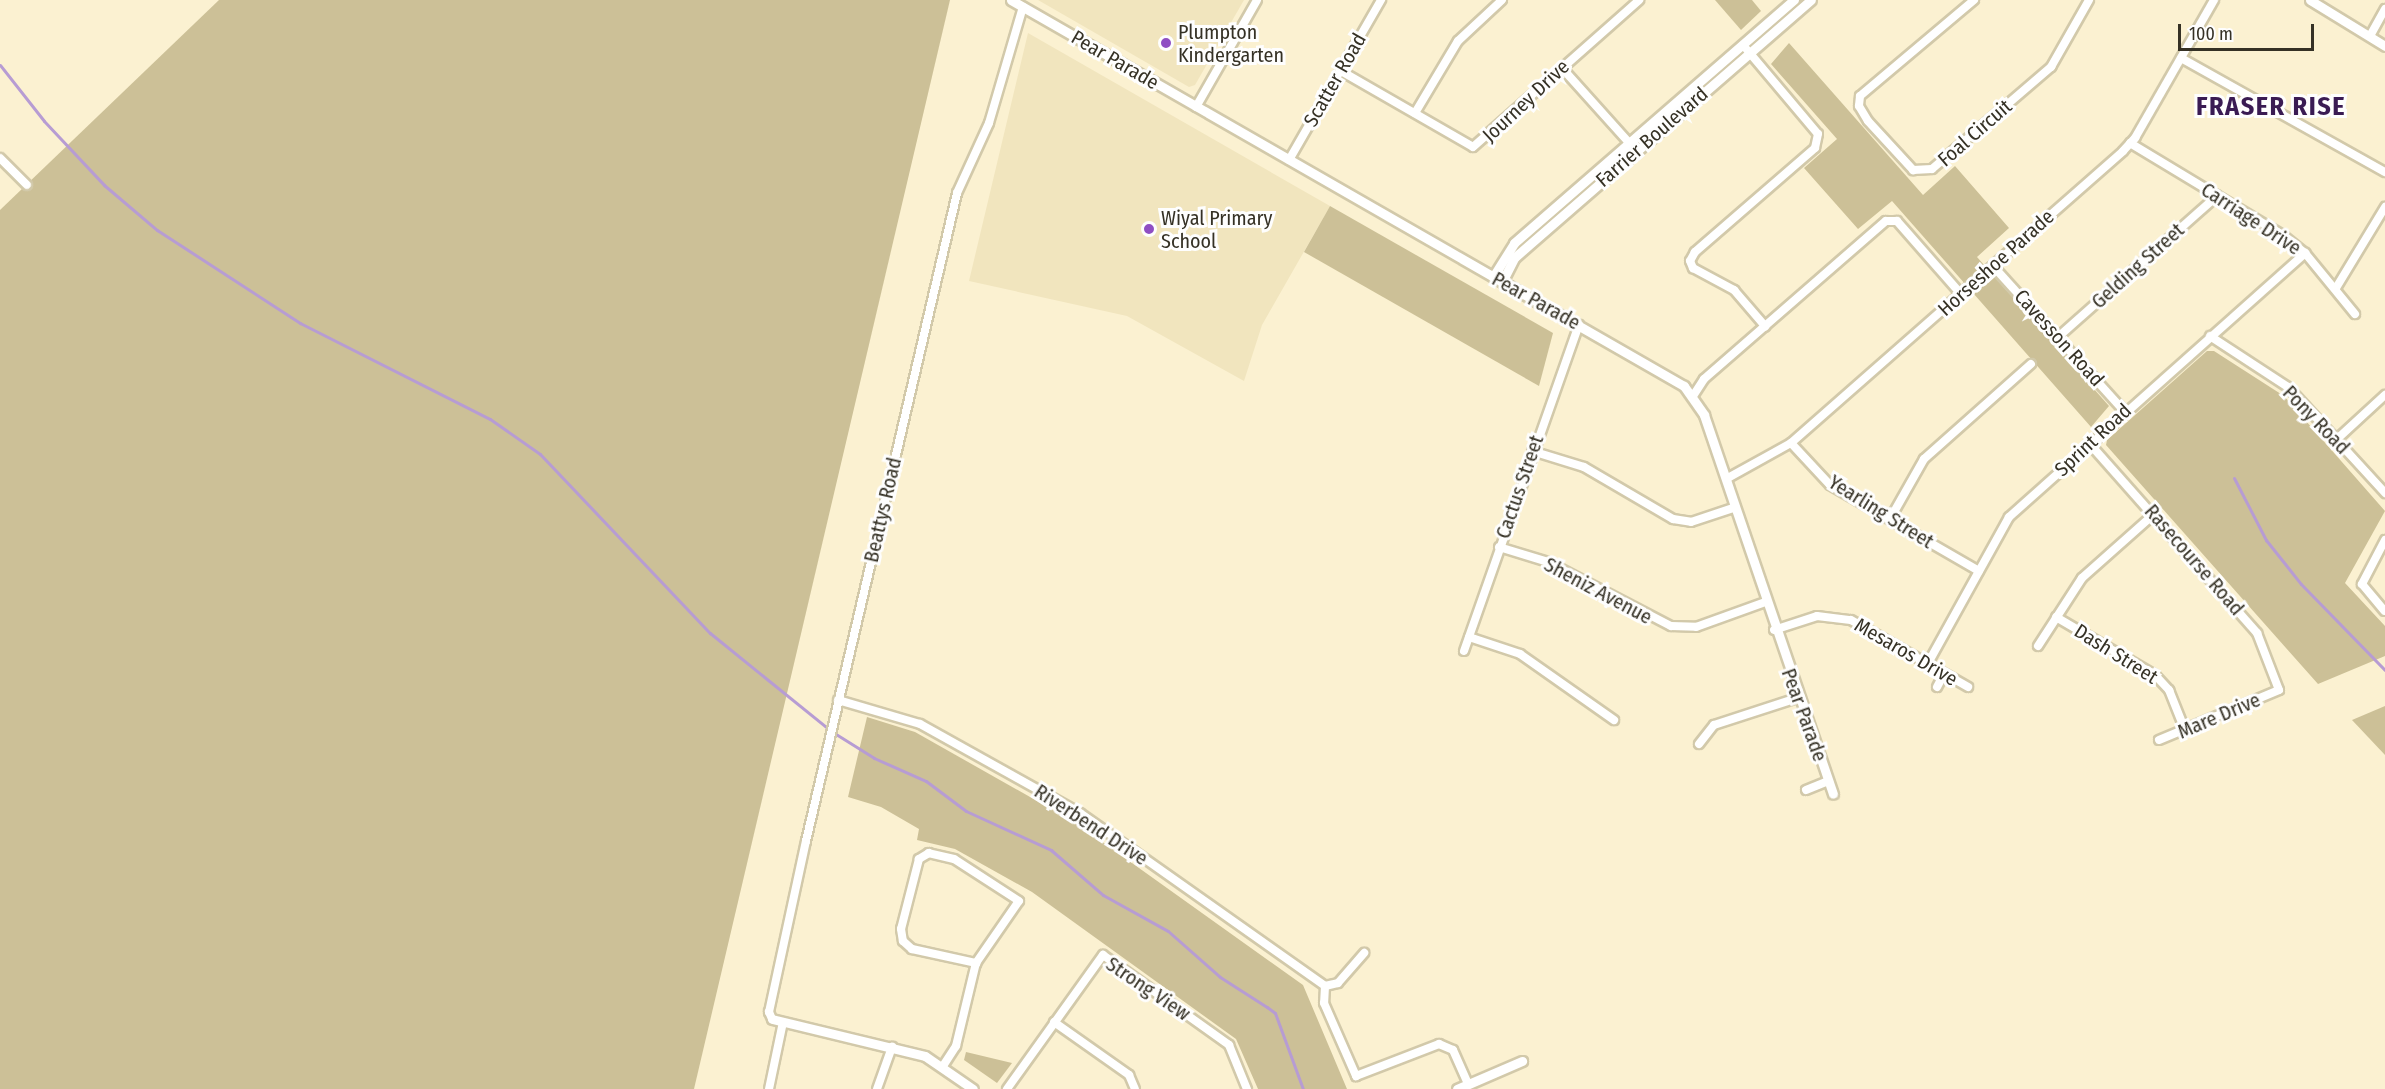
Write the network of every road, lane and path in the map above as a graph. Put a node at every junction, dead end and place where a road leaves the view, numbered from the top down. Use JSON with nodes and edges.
{"nodes":[{"id":1,"x":1011,"y":0,"type":"edge"},
{"id":2,"x":1257,"y":0,"type":"edge"},
{"id":3,"x":1381,"y":0,"type":"edge"},
{"id":4,"x":1502,"y":0,"type":"edge"},
{"id":5,"x":1639,"y":0,"type":"edge"},
{"id":6,"x":1794,"y":0,"type":"edge"},
{"id":7,"x":1811,"y":0,"type":"edge"},
{"id":8,"x":1974,"y":0,"type":"edge"},
{"id":9,"x":2214,"y":0,"type":"edge"},
{"id":10,"x":2310,"y":0,"type":"edge"},
{"id":11,"x":2086,"y":1,"type":"edge"},
{"id":12,"x":1023,"y":7,"type":"junction"},
{"id":13,"x":2385,"y":9,"type":"edge"},
{"id":14,"x":2370,"y":36,"type":"junction"},
{"id":15,"x":1743,"y":45,"type":"junction"},
{"id":16,"x":2385,"y":46,"type":"edge"},
{"id":17,"x":1751,"y":53,"type":"junction"},
{"id":18,"x":2181,"y":58,"type":"junction"},
{"id":19,"x":1562,"y":68,"type":"junction"},
{"id":20,"x":1341,"y":71,"type":"junction"},
{"id":21,"x":1196,"y":107,"type":"junction"},
{"id":22,"x":1415,"y":113,"type":"junction"},
{"id":23,"x":1628,"y":141,"type":"junction"},
{"id":24,"x":2130,"y":143,"type":"junction"},
{"id":25,"x":1635,"y":150,"type":"junction"},
{"id":26,"x":0,"y":158,"type":"edge"},
{"id":27,"x":1289,"y":160,"type":"junction"},
{"id":28,"x":2385,"y":172,"type":"edge"},
{"id":29,"x":27,"y":185,"type":"dead end"},
{"id":30,"x":2217,"y":196,"type":"junction"},
{"id":31,"x":2385,"y":207,"type":"edge"},
{"id":32,"x":2305,"y":253,"type":"junction"},
{"id":33,"x":1993,"y":266,"type":"junction"},
{"id":34,"x":1498,"y":279,"type":"junction"},
{"id":35,"x":2336,"y":288,"type":"junction"},
{"id":36,"x":1961,"y":294,"type":"junction"},
{"id":37,"x":2355,"y":314,"type":"dead end"},
{"id":38,"x":1579,"y":325,"type":"junction"},
{"id":39,"x":1765,"y":326,"type":"junction"},
{"id":40,"x":2210,"y":336,"type":"junction"},
{"id":41,"x":2058,"y":337,"type":"junction"},
{"id":42,"x":2031,"y":364,"type":"dead end"},
{"id":43,"x":2385,"y":395,"type":"edge"},
{"id":44,"x":1693,"y":396,"type":"junction"},
{"id":45,"x":2124,"y":411,"type":"junction"},
{"id":46,"x":2336,"y":440,"type":"junction"},
{"id":47,"x":1791,"y":443,"type":"junction"},
{"id":48,"x":2089,"y":443,"type":"junction"},
{"id":49,"x":1532,"y":451,"type":"junction"},
{"id":50,"x":1726,"y":478,"type":"junction"},
{"id":51,"x":2385,"y":493,"type":"edge"},
{"id":52,"x":1733,"y":508,"type":"junction"},
{"id":53,"x":2154,"y":514,"type":"junction"},
{"id":54,"x":1890,"y":519,"type":"junction"},
{"id":55,"x":2385,"y":540,"type":"edge"},
{"id":56,"x":1499,"y":548,"type":"junction"},
{"id":57,"x":1979,"y":571,"type":"junction"},
{"id":58,"x":1765,"y":602,"type":"junction"},
{"id":59,"x":2385,"y":611,"type":"edge"},
{"id":60,"x":2056,"y":617,"type":"junction"},
{"id":61,"x":1774,"y":630,"type":"junction"},
{"id":62,"x":1469,"y":637,"type":"junction"},
{"id":63,"x":2038,"y":646,"type":"dead end"},
{"id":64,"x":1464,"y":651,"type":"dead end"},
{"id":65,"x":1927,"y":664,"type":"junction"},
{"id":66,"x":1944,"y":674,"type":"junction"},
{"id":67,"x":1936,"y":687,"type":"dead end"},
{"id":68,"x":1968,"y":687,"type":"dead end"},
{"id":69,"x":2279,"y":690,"type":"joint"},
{"id":70,"x":1797,"y":698,"type":"junction"},
{"id":71,"x":838,"y":700,"type":"junction"},
{"id":72,"x":1614,"y":720,"type":"dead end"},
{"id":73,"x":2186,"y":730,"type":"junction"},
{"id":74,"x":2159,"y":740,"type":"dead end"},
{"id":75,"x":1699,"y":744,"type":"dead end"},
{"id":76,"x":1828,"y":781,"type":"junction"},
{"id":77,"x":1806,"y":790,"type":"dead end"},
{"id":78,"x":1833,"y":794,"type":"dead end"},
{"id":79,"x":1364,"y":952,"type":"dead end"},
{"id":80,"x":976,"y":963,"type":"junction"},
{"id":81,"x":1325,"y":986,"type":"junction"},
{"id":82,"x":772,"y":1019,"type":"joint"},
{"id":83,"x":783,"y":1022,"type":"junction"},
{"id":84,"x":1054,"y":1022,"type":"junction"},
{"id":85,"x":892,"y":1047,"type":"junction"},
{"id":86,"x":1522,"y":1061,"type":"dead end"},
{"id":87,"x":943,"y":1066,"type":"junction"},
{"id":88,"x":1468,"y":1084,"type":"junction"},
{"id":89,"x":769,"y":1089,"type":"edge"},
{"id":90,"x":877,"y":1089,"type":"edge"},
{"id":91,"x":974,"y":1089,"type":"edge"},
{"id":92,"x":1007,"y":1089,"type":"edge"},
{"id":93,"x":1135,"y":1089,"type":"edge"},
{"id":94,"x":1247,"y":1089,"type":"edge"},
{"id":95,"x":1456,"y":1089,"type":"edge"}],
"edges":[{"from":1,"to":12,"type":"street","name":"Pear Parade"},
{"from":2,"to":21,"type":"street"},
{"from":3,"to":20,"type":"street","name":"Scatter Road"},
{"from":4,"to":22,"type":"street"},
{"from":5,"to":19,"type":"street","name":"Journey Drive"},
{"from":6,"to":15,"type":"street","name":"Farrier Boulevard"},
{"from":7,"to":17,"type":"street","name":"Farrier Boulevard"},
{"from":8,"to":11,"type":"street","name":"Foal Circuit"},
{"from":9,"to":18,"type":"street","name":"Horseshoe Parade"},
{"from":10,"to":14,"type":"street"},
{"from":12,"to":21,"type":"street","name":"Pear Parade"},
{"from":12,"to":71,"type":"street","name":"Beattys Road"},
{"from":13,"to":14,"type":"street"},
{"from":14,"to":16,"type":"street"},
{"from":15,"to":17,"type":"street"},
{"from":15,"to":23,"type":"street","name":"Farrier Boulevard"},
{"from":17,"to":25,"type":"street","name":"Farrier Boulevard"},
{"from":17,"to":39,"type":"street"},
{"from":18,"to":24,"type":"street","name":"Horseshoe Parade"},
{"from":18,"to":28,"type":"street"},
{"from":19,"to":22,"type":"street","name":"Journey Drive"},
{"from":19,"to":23,"type":"street"},
{"from":20,"to":22,"type":"street","name":"Journey Drive"},
{"from":20,"to":27,"type":"street","name":"Scatter Road"},
{"from":21,"to":27,"type":"street","name":"Pear Parade"},
{"from":23,"to":25,"type":"street"},
{"from":23,"to":34,"type":"street","name":"Farrier Boulevard"},
{"from":24,"to":30,"type":"street","name":"Carriage Drive"},
{"from":24,"to":33,"type":"street","name":"Horseshoe Parade"},
{"from":25,"to":34,"type":"street","name":"Farrier Boulevard"},
{"from":26,"to":29,"type":"street"},
{"from":27,"to":34,"type":"street","name":"Pear Parade"},
{"from":30,"to":32,"type":"street","name":"Carriage Drive"},
{"from":30,"to":41,"type":"street","name":"Gelding Street"},
{"from":31,"to":35,"type":"street"},
{"from":32,"to":35,"type":"street","name":"Carriage Drive"},
{"from":32,"to":40,"type":"street","name":"Sprint Road"},
{"from":33,"to":36,"type":"street","name":"Horseshoe Parade"},
{"from":33,"to":41,"type":"street","name":"Cavesson Road"},
{"from":34,"to":38,"type":"street","name":"Pear Parade"},
{"from":35,"to":37,"type":"street","name":"Carriage Drive"},
{"from":36,"to":39,"type":"street"},
{"from":36,"to":47,"type":"street","name":"Horseshoe Parade"},
{"from":38,"to":44,"type":"street","name":"Pear Parade"},
{"from":38,"to":49,"type":"street","name":"Cactus Street"},
{"from":39,"to":44,"type":"street"},
{"from":40,"to":45,"type":"street","name":"Sprint Road"},
{"from":40,"to":46,"type":"street","name":"Pony Road"},
{"from":41,"to":45,"type":"street","name":"Cavesson Road"},
{"from":42,"to":54,"type":"street"},
{"from":43,"to":46,"type":"street"},
{"from":44,"to":50,"type":"street","name":"Pear Parade"},
{"from":45,"to":48,"type":"street","name":"Sprint Road"},
{"from":46,"to":51,"type":"street","name":"Pony Road"},
{"from":47,"to":50,"type":"street","name":"Horseshoe Parade"},
{"from":47,"to":54,"type":"street","name":"Yearling Street"},
{"from":48,"to":53,"type":"street","name":"Rasecourse Road"},
{"from":48,"to":57,"type":"street","name":"Sprint Road"},
{"from":49,"to":52,"type":"street"},
{"from":49,"to":56,"type":"street","name":"Cactus Street"},
{"from":50,"to":52,"type":"street","name":"Pear Parade"},
{"from":52,"to":58,"type":"street","name":"Pear Parade"},
{"from":53,"to":60,"type":"street","name":"Dash Street"},
{"from":53,"to":69,"type":"street","name":"Rasecourse Road"},
{"from":54,"to":57,"type":"street","name":"Yearling Street"},
{"from":55,"to":59,"type":"street"},
{"from":56,"to":58,"type":"street","name":"Sheniz Avenue"},
{"from":56,"to":62,"type":"street","name":"Cactus Street"},
{"from":57,"to":65,"type":"street","name":"Sprint Road"},
{"from":58,"to":61,"type":"street","name":"Pear Parade"},
{"from":60,"to":63,"type":"street","name":"Dash Street"},
{"from":60,"to":73,"type":"street","name":"Dash Street"},
{"from":61,"to":65,"type":"street","name":"Mesaros Drive"},
{"from":61,"to":70,"type":"street","name":"Pear Parade"},
{"from":62,"to":64,"type":"street","name":"Cactus Street"},
{"from":62,"to":72,"type":"street"},
{"from":65,"to":66,"type":"street","name":"Mesaros Drive"},
{"from":66,"to":67,"type":"street"},
{"from":66,"to":68,"type":"street","name":"Mesaros Drive"},
{"from":69,"to":73,"type":"street","name":"Mare Drive"},
{"from":70,"to":75,"type":"street"},
{"from":70,"to":76,"type":"street","name":"Pear Parade"},
{"from":71,"to":81,"type":"street","name":"Riverbend Drive"},
{"from":71,"to":82,"type":"street","name":"Beattys Road"},
{"from":73,"to":74,"type":"street","name":"Mare Drive"},
{"from":76,"to":77,"type":"street"},
{"from":76,"to":78,"type":"street","name":"Pear Parade"},
{"from":79,"to":81,"type":"street"},
{"from":80,"to":80,"type":"street"},
{"from":80,"to":87,"type":"street"},
{"from":81,"to":88,"type":"street"},
{"from":82,"to":83,"type":"street"},
{"from":83,"to":85,"type":"street"},
{"from":83,"to":89,"type":"street"},
{"from":84,"to":92,"type":"street","name":"Strong View"},
{"from":84,"to":93,"type":"street"},
{"from":84,"to":94,"type":"street","name":"Strong View"},
{"from":85,"to":87,"type":"street"},
{"from":85,"to":90,"type":"street"},
{"from":86,"to":88,"type":"street"},
{"from":87,"to":91,"type":"street"},
{"from":88,"to":95,"type":"street"}]}
